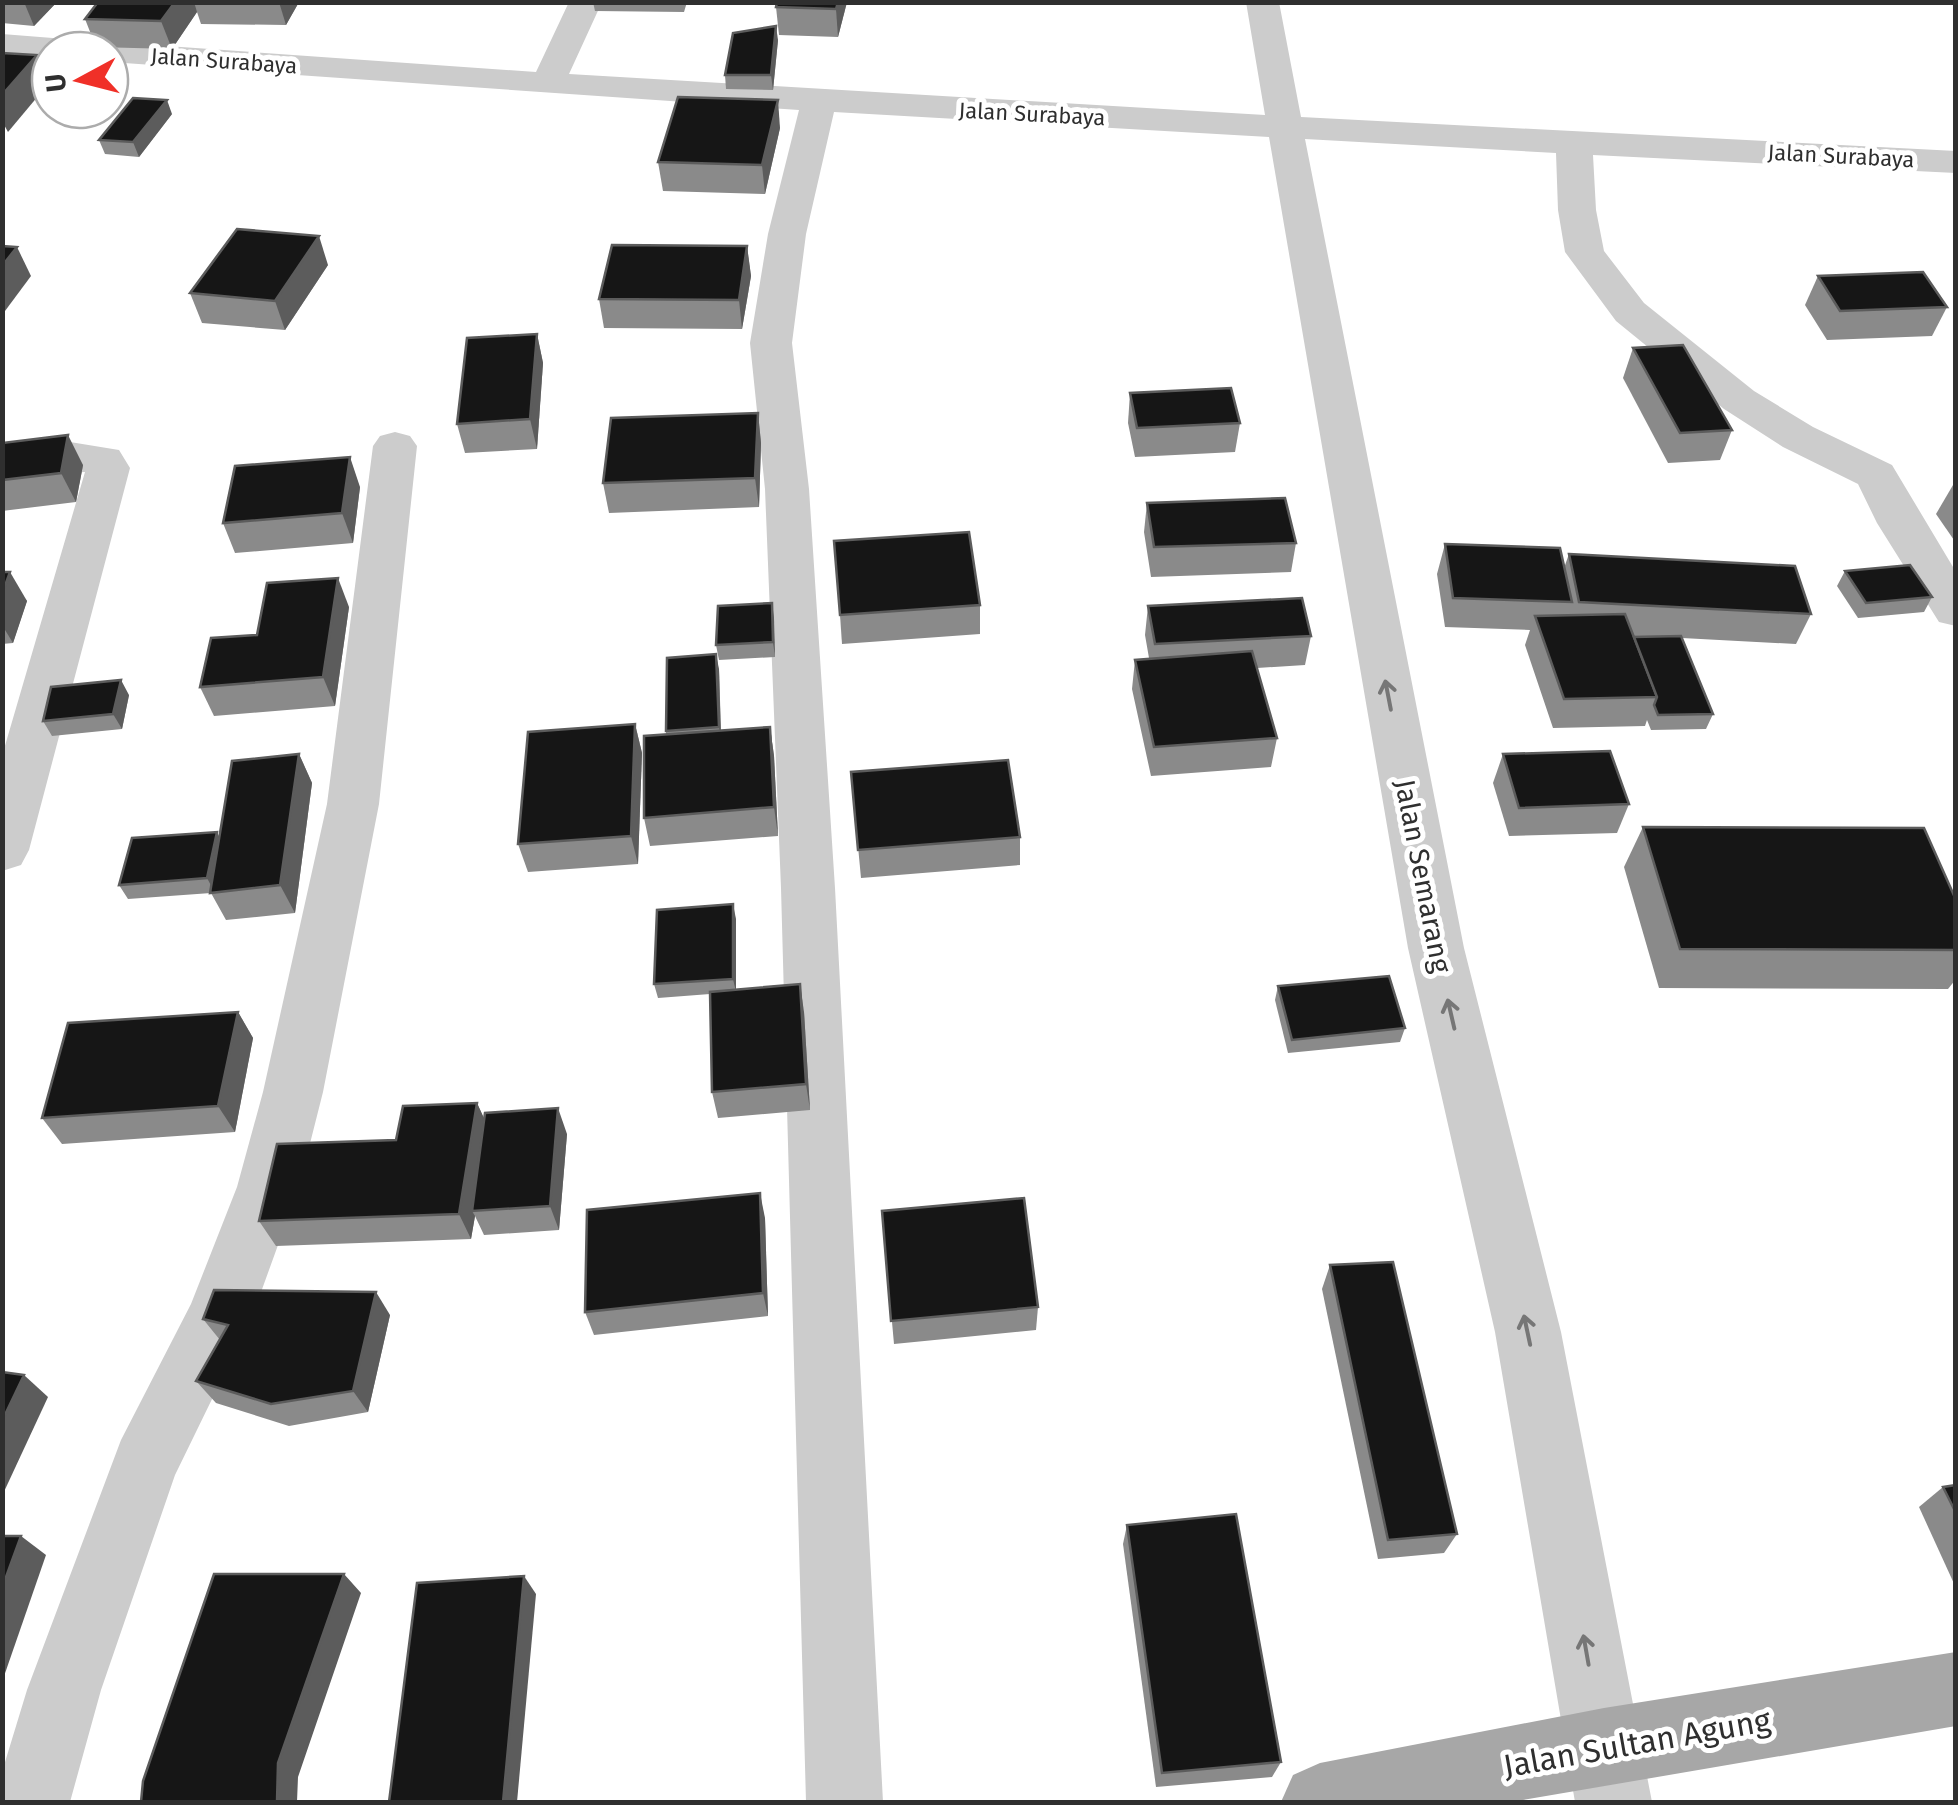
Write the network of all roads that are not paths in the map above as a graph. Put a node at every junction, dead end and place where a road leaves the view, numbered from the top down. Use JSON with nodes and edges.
{"nodes":[{"id":1,"x":586,"y":2,"type":"edge"},
{"id":2,"x":1262,"y":2,"type":"edge"},
{"id":3,"x":2,"y":44,"type":"edge"},
{"id":4,"x":30,"y":46,"type":"edge"},
{"id":5,"x":130,"y":53,"type":"edge"},
{"id":6,"x":547,"y":84,"type":"junction"},
{"id":7,"x":819,"y":102,"type":"junction"},
{"id":8,"x":1283,"y":130,"type":"junction"},
{"id":9,"x":1574,"y":144,"type":"junction"},
{"id":10,"x":1956,"y":162,"type":"edge"},
{"id":11,"x":395,"y":446,"type":"dead end"},
{"id":12,"x":2,"y":462,"type":"edge"},
{"id":13,"x":1956,"y":610,"type":"edge"},
{"id":14,"x":2,"y":850,"type":"edge"},
{"id":15,"x":1956,"y":1689,"type":"edge"},
{"id":16,"x":1609,"y":1774,"type":"edge"},
{"id":17,"x":32,"y":1802,"type":"edge"},
{"id":18,"x":844,"y":1802,"type":"edge"},
{"id":19,"x":1320,"y":1802,"type":"edge"}],
"edges":[{"from":1,"to":6,"type":"street"},
{"from":2,"to":8,"type":"street","name":"Jalan Semarang"},
{"from":3,"to":4,"type":"street"},
{"from":5,"to":6,"type":"street","name":"Jalan Surabaya"},
{"from":6,"to":7,"type":"street","name":"Jalan Surabaya"},
{"from":7,"to":8,"type":"street","name":"Jalan Surabaya"},
{"from":7,"to":18,"type":"street"},
{"from":8,"to":9,"type":"street","name":"Jalan Surabaya"},
{"from":16,"to":8,"type":"street","name":"Jalan Semarang","one_way":true},
{"from":9,"to":10,"type":"street","name":"Jalan Surabaya"},
{"from":9,"to":13,"type":"street"},
{"from":11,"to":17,"type":"street"},
{"from":12,"to":14,"type":"street"},
{"from":15,"to":16,"type":"main road","name":"Jalan Sultan Agung"},
{"from":16,"to":19,"type":"main road","name":"Jalan Sultan Agung"}]}
